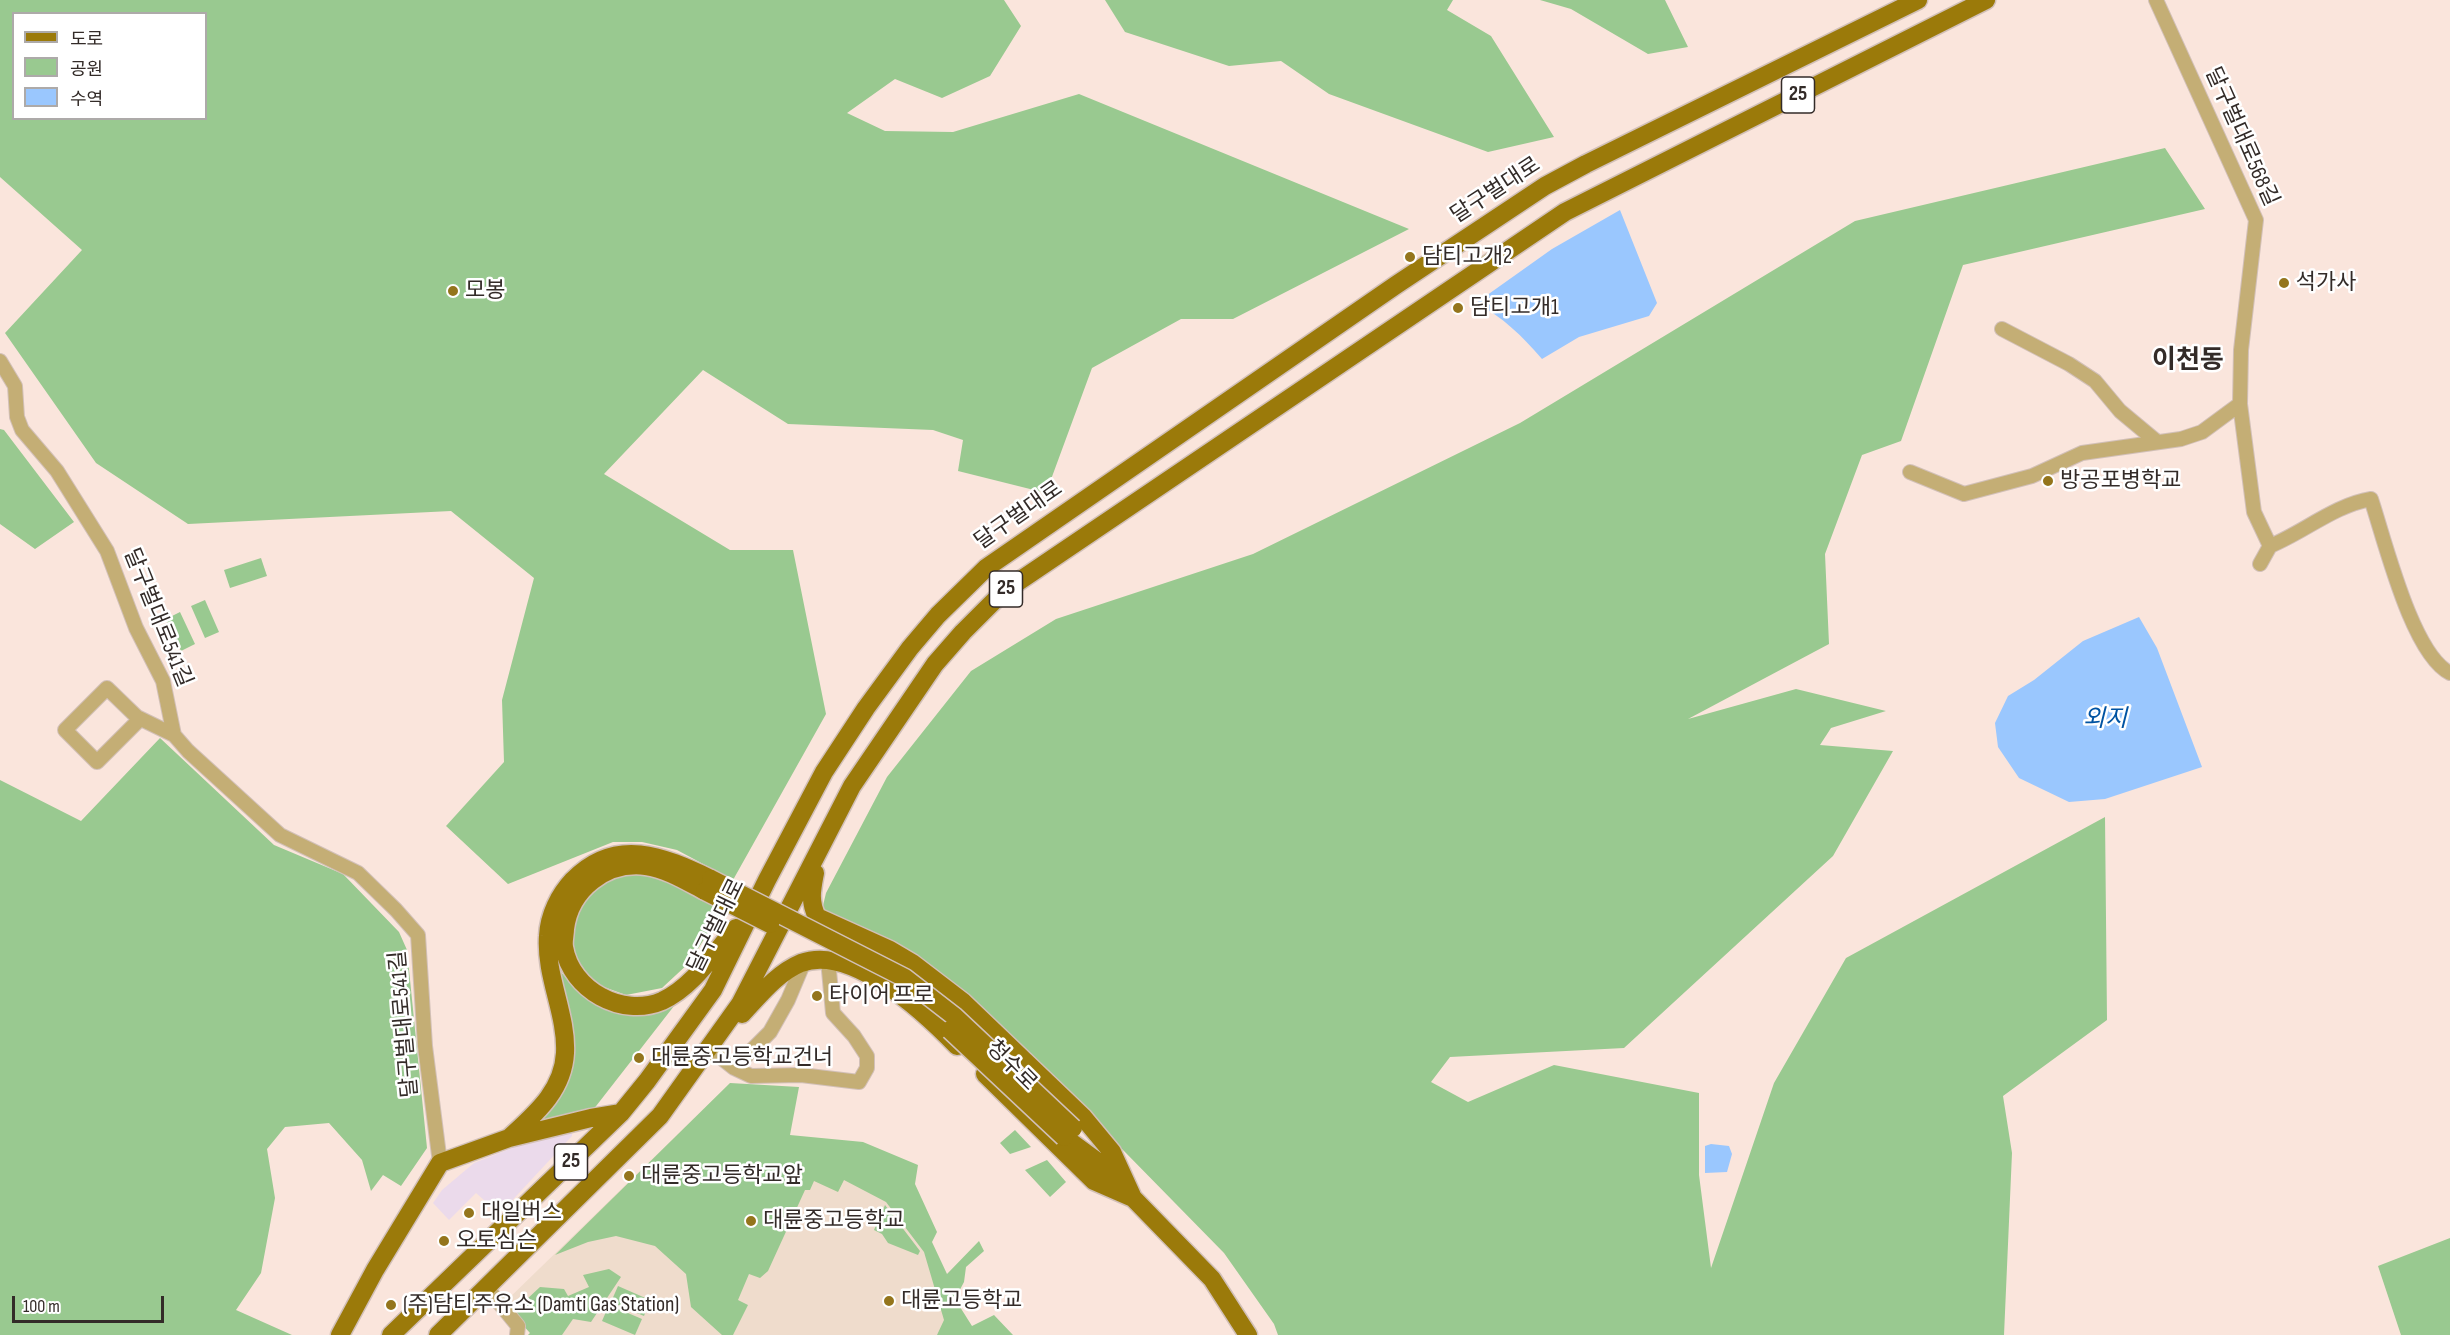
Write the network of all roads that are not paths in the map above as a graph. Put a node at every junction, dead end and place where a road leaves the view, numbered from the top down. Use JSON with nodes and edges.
{"nodes":[{"id":1,"x":1918,"y":0,"type":"edge"},
{"id":2,"x":1986,"y":0,"type":"edge"},
{"id":3,"x":2156,"y":0,"type":"edge"},
{"id":4,"x":2002,"y":329,"type":"dead end"},
{"id":5,"x":0,"y":361,"type":"edge"},
{"id":6,"x":2240,"y":405,"type":"junction"},
{"id":7,"x":2156,"y":441,"type":"junction"},
{"id":8,"x":1910,"y":472,"type":"dead end"},
{"id":9,"x":2270,"y":546,"type":"junction"},
{"id":10,"x":2260,"y":564,"type":"dead end"},
{"id":11,"x":2450,"y":673,"type":"edge"},
{"id":12,"x":140,"y":719,"type":"junction"},
{"id":13,"x":174,"y":735,"type":"junction"},
{"id":14,"x":814,"y":860,"type":"junction"},
{"id":15,"x":767,"y":880,"type":"junction"},
{"id":16,"x":708,"y":885,"type":"junction"},
{"id":17,"x":828,"y":960,"type":"junction"},
{"id":18,"x":804,"y":962,"type":"junction"},
{"id":19,"x":713,"y":1043,"type":"junction"},
{"id":20,"x":734,"y":1068,"type":"junction"},
{"id":21,"x":621,"y":1113,"type":"junction"},
{"id":22,"x":1073,"y":1128,"type":"junction"},
{"id":23,"x":509,"y":1138,"type":"junction"},
{"id":24,"x":440,"y":1163,"type":"junction"},
{"id":25,"x":1133,"y":1198,"type":"junction"},
{"id":26,"x":488,"y":1288,"type":"junction"},
{"id":27,"x":340,"y":1335,"type":"edge"},
{"id":28,"x":391,"y":1335,"type":"edge"},
{"id":29,"x":438,"y":1335,"type":"edge"},
{"id":30,"x":517,"y":1335,"type":"edge"},
{"id":31,"x":1248,"y":1335,"type":"edge"}],
"edges":[{"from":1,"to":15,"type":"main road","name":"달구벌대로","number":"25"},
{"from":2,"to":14,"type":"main road","number":"25"},
{"from":3,"to":6,"type":"street","name":"달구벌대로568길"},
{"from":4,"to":7,"type":"street"},
{"from":5,"to":13,"type":"street","name":"달구벌대로541길"},
{"from":6,"to":7,"type":"street"},
{"from":6,"to":9,"type":"street","name":"달구벌대로568길"},
{"from":7,"to":8,"type":"street"},
{"from":9,"to":10,"type":"street"},
{"from":9,"to":11,"type":"street"},
{"from":12,"to":12,"type":"street"},
{"from":12,"to":13,"type":"street"},
{"from":13,"to":24,"type":"street","name":"달구벌대로541길"},
{"from":14,"to":19,"type":"main road","number":"25"},
{"from":14,"to":22,"type":"main road","name":"청수로"},
{"from":15,"to":16,"type":"main road"},
{"from":15,"to":21,"type":"main road","name":"달구벌대로","number":"25"},
{"from":16,"to":22,"type":"main road","bridge":true},
{"from":16,"to":23,"type":"main road"},
{"from":17,"to":18,"type":"main road"},
{"from":17,"to":20,"type":"street"},
{"from":17,"to":25,"type":"main road","name":"청수로"},
{"from":18,"to":19,"type":"main road"},
{"from":18,"to":20,"type":"street"},
{"from":19,"to":20,"type":"street"},
{"from":19,"to":26,"type":"main road","number":"25"},
{"from":21,"to":23,"type":"main road"},
{"from":21,"to":28,"type":"main road","name":"달구벌대로","number":"25"},
{"from":22,"to":25,"type":"main road","name":"청수로"},
{"from":22,"to":25,"type":"main road"},
{"from":23,"to":24,"type":"main road"},
{"from":24,"to":27,"type":"main road"},
{"from":25,"to":31,"type":"main road","name":"청수로"},
{"from":26,"to":29,"type":"main road","number":"25"},
{"from":26,"to":30,"type":"street"}]}
